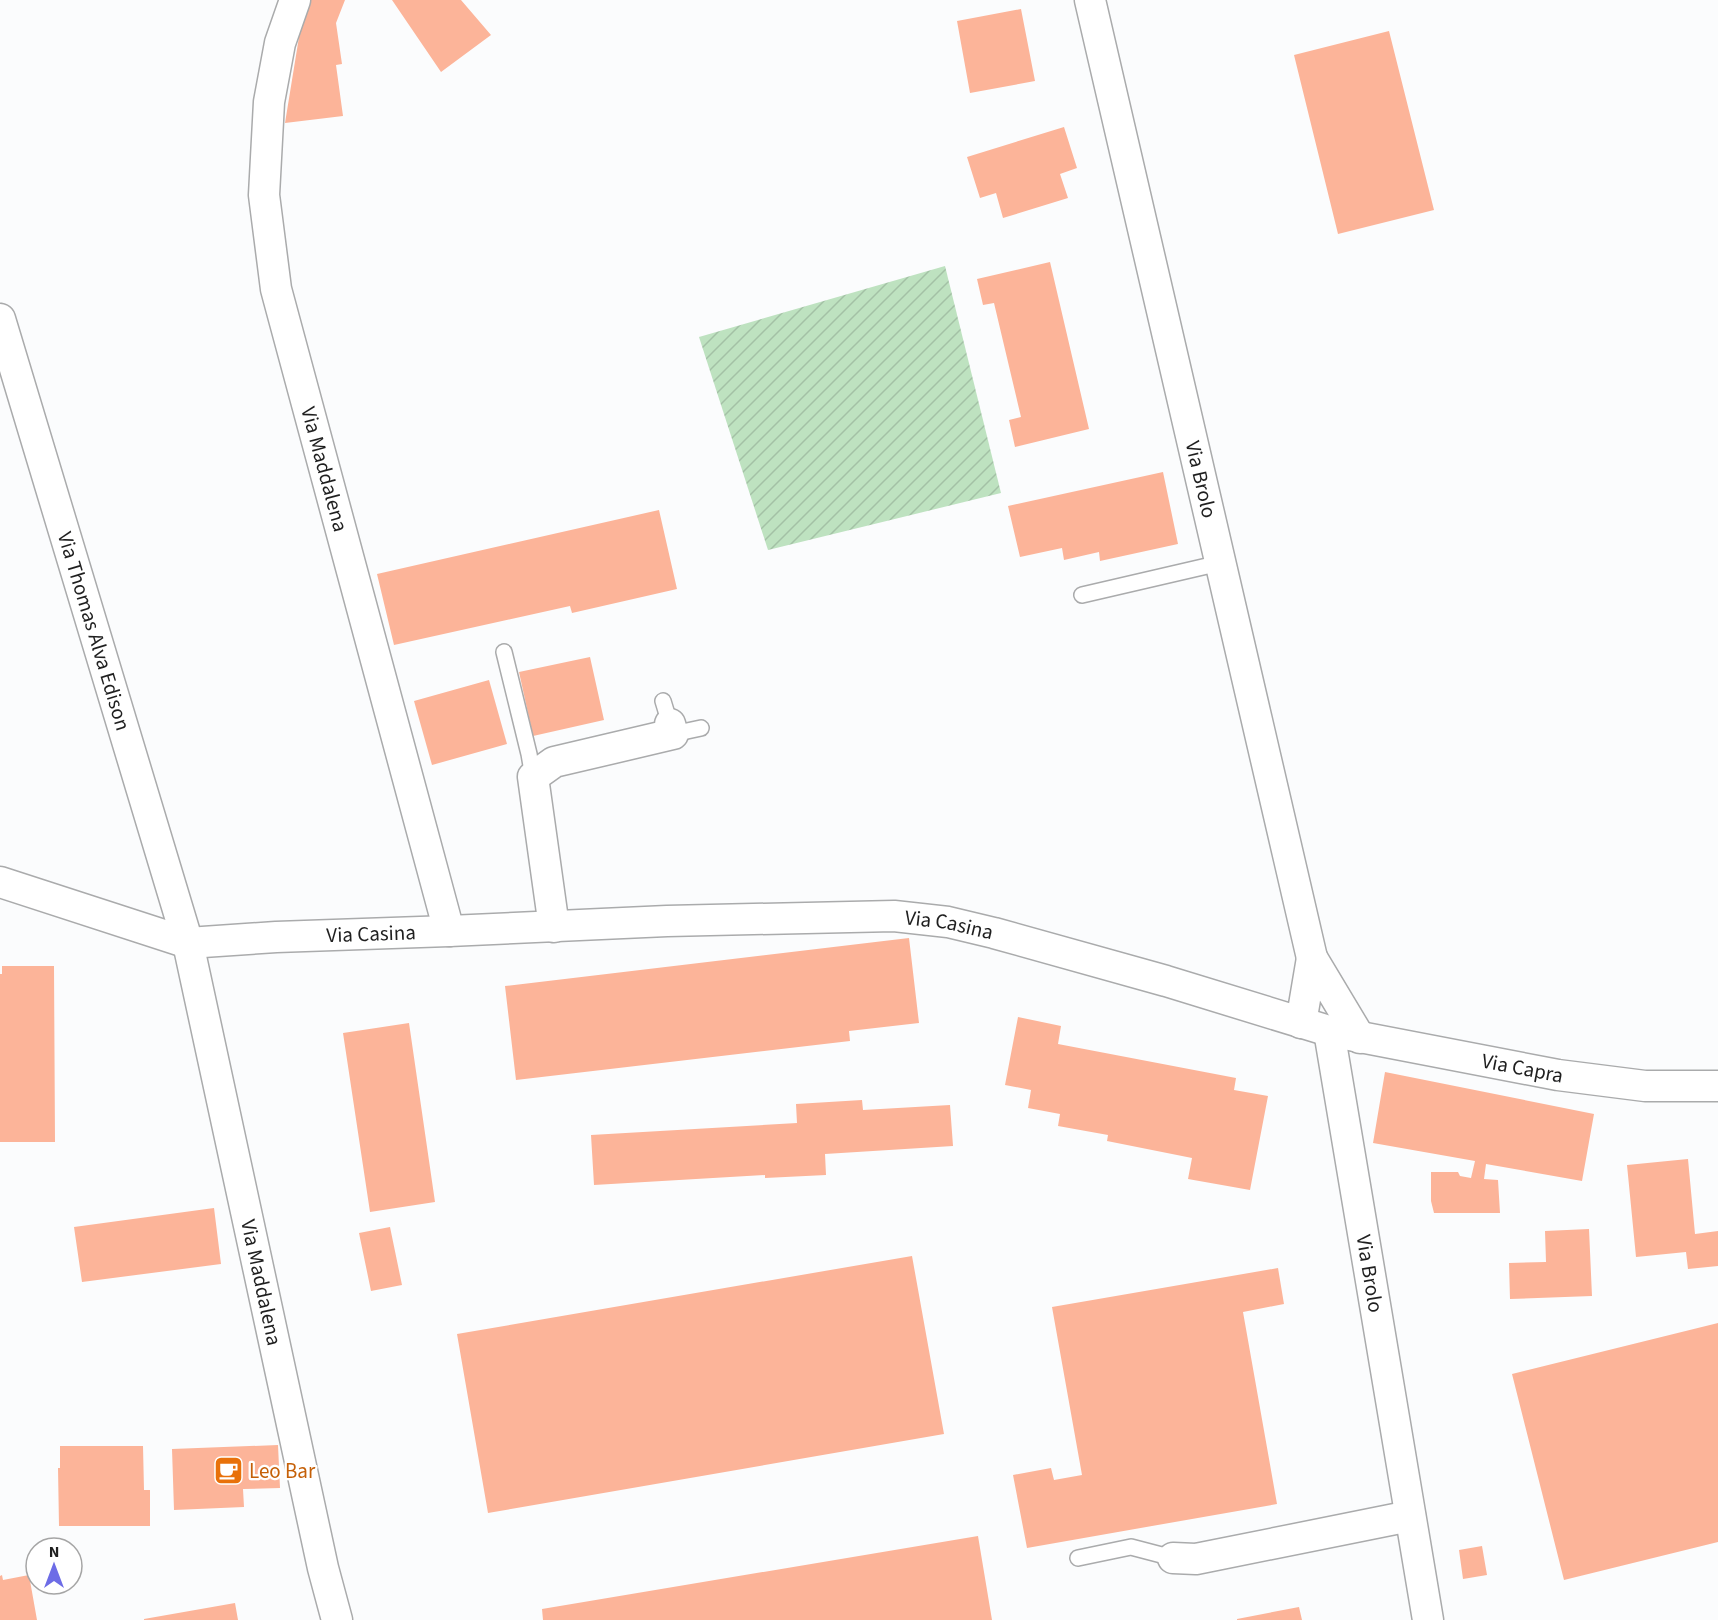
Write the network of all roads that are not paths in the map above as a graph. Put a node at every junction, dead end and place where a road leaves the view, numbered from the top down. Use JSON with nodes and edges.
{"nodes":[{"id":1,"x":295,"y":0,"type":"edge"},
{"id":2,"x":1090,"y":0,"type":"edge"},
{"id":3,"x":0,"y":319,"type":"edge"},
{"id":4,"x":1220,"y":563,"type":"junction"},
{"id":5,"x":1082,"y":595,"type":"dead end"},
{"id":6,"x":504,"y":652,"type":"dead end"},
{"id":7,"x":677,"y":722,"type":"dead end"},
{"id":8,"x":533,"y":777,"type":"junction"},
{"id":9,"x":0,"y":882,"type":"edge"},
{"id":10,"x":554,"y":927,"type":"junction"},
{"id":11,"x":449,"y":931,"type":"junction"},
{"id":12,"x":188,"y":943,"type":"junction"},
{"id":13,"x":1311,"y":958,"type":"junction"},
{"id":14,"x":1315,"y":1027,"type":"junction"},
{"id":15,"x":1360,"y":1038,"type":"junction"},
{"id":16,"x":1718,"y":1086,"type":"edge"},
{"id":17,"x":1410,"y":1516,"type":"junction"},
{"id":18,"x":1078,"y":1558,"type":"dead end"},
{"id":19,"x":1173,"y":1558,"type":"joint"},
{"id":20,"x":337,"y":1620,"type":"edge"},
{"id":21,"x":1428,"y":1620,"type":"edge"}],
"edges":[{"from":1,"to":11,"type":"street","name":"Via Maddalena"},
{"from":2,"to":4,"type":"street","name":"Via Brolo"},
{"from":3,"to":12,"type":"street","name":"Via Thomas Alva Edison"},
{"from":4,"to":5,"type":"lane"},
{"from":4,"to":13,"type":"street","name":"Via Brolo"},
{"from":6,"to":8,"type":"lane"},
{"from":7,"to":8,"type":"street"},
{"from":8,"to":10,"type":"street"},
{"from":9,"to":12,"type":"street"},
{"from":10,"to":11,"type":"street","name":"Via Casina"},
{"from":10,"to":14,"type":"street","name":"Via Casina"},
{"from":11,"to":12,"type":"street","name":"Via Casina"},
{"from":12,"to":20,"type":"street","name":"Via Maddalena"},
{"from":13,"to":14,"type":"street","name":"Via Brolo"},
{"from":13,"to":15,"type":"street","name":"Via Brolo"},
{"from":14,"to":15,"type":"street","name":"Via Capra"},
{"from":14,"to":17,"type":"street","name":"Via Brolo"},
{"from":15,"to":16,"type":"street","name":"Via Capra"},
{"from":17,"to":19,"type":"street"},
{"from":17,"to":21,"type":"street","name":"Via Brolo"},
{"from":18,"to":19,"type":"lane"}]}
